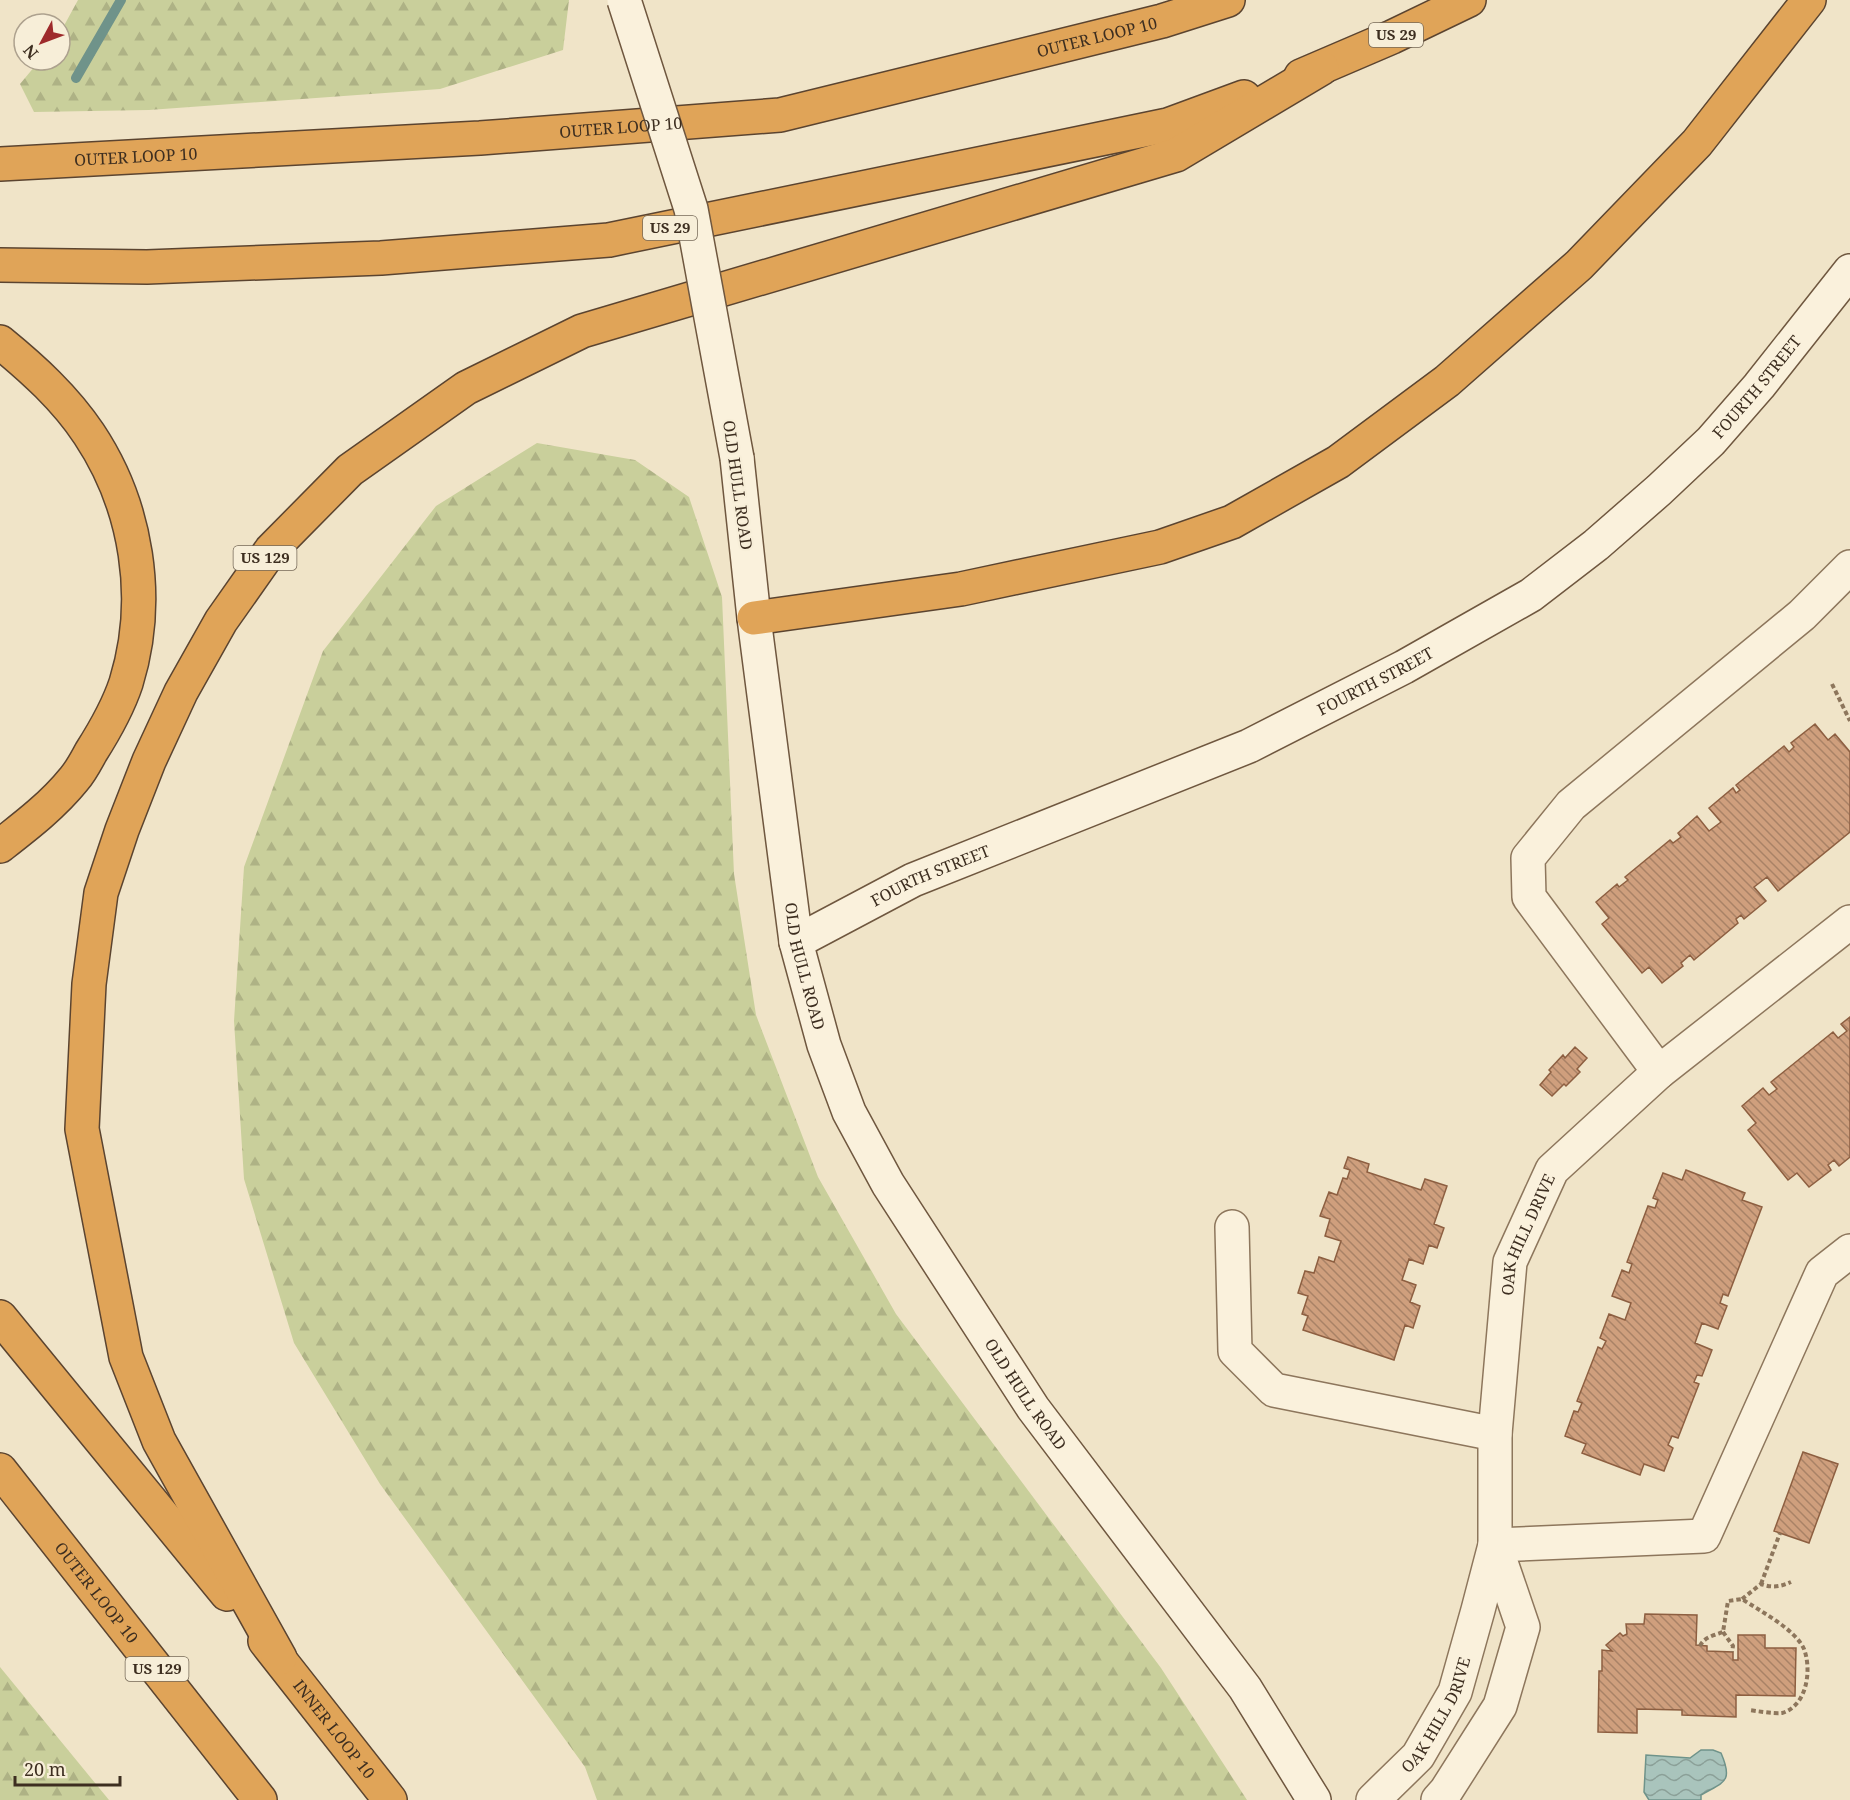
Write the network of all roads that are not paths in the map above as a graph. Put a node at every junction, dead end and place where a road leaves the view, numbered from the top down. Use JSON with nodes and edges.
{"nodes":[{"id":1,"x":624,"y":0,"type":"edge"},
{"id":2,"x":1228,"y":0,"type":"edge"},
{"id":3,"x":1469,"y":0,"type":"edge"},
{"id":4,"x":1809,"y":0,"type":"edge"},
{"id":5,"x":1322,"y":68,"type":"junction"},
{"id":6,"x":0,"y":164,"type":"edge"},
{"id":7,"x":0,"y":265,"type":"edge"},
{"id":8,"x":1850,"y":271,"type":"edge"},
{"id":9,"x":0,"y":342,"type":"edge"},
{"id":10,"x":1850,"y":567,"type":"edge"},
{"id":11,"x":754,"y":618,"type":"junction"},
{"id":12,"x":0,"y":846,"type":"edge"},
{"id":13,"x":1850,"y":922,"type":"edge"},
{"id":14,"x":796,"y":942,"type":"junction"},
{"id":15,"x":1659,"y":1072,"type":"junction"},
{"id":16,"x":1232,"y":1227,"type":"dead end"},
{"id":17,"x":1850,"y":1251,"type":"edge"},
{"id":18,"x":0,"y":1317,"type":"edge"},
{"id":19,"x":1495,"y":1434,"type":"junction"},
{"id":20,"x":0,"y":1470,"type":"edge"},
{"id":21,"x":0,"y":1478,"type":"edge"},
{"id":22,"x":53,"y":1538,"type":"junction"},
{"id":23,"x":1495,"y":1545,"type":"junction"},
{"id":24,"x":280,"y":1658,"type":"junction"},
{"id":25,"x":260,"y":1800,"type":"edge"},
{"id":26,"x":390,"y":1800,"type":"edge"},
{"id":27,"x":1314,"y":1800,"type":"edge"},
{"id":28,"x":1373,"y":1800,"type":"edge"},
{"id":29,"x":1438,"y":1800,"type":"edge"}],
"edges":[{"from":1,"to":11,"type":"street","name":"OLD HULL ROAD","bridge":true},
{"from":2,"to":6,"type":"highway","name":"OUTER LOOP 10"},
{"from":3,"to":5,"type":"highway","number":"US 29"},
{"from":4,"to":11,"type":"highway"},
{"from":5,"to":7,"type":"highway","number":"US 29"},
{"from":5,"to":24,"type":"highway","number":"US 129"},
{"from":8,"to":14,"type":"street","name":"FOURTH STREET"},
{"from":9,"to":12,"type":"highway"},
{"from":10,"to":15,"type":"street"},
{"from":11,"to":14,"type":"street","name":"OLD HULL ROAD"},
{"from":13,"to":15,"type":"street","name":"OAK HILL DRIVE"},
{"from":14,"to":27,"type":"street","name":"OLD HULL ROAD"},
{"from":15,"to":19,"type":"street","name":"OAK HILL DRIVE"},
{"from":16,"to":19,"type":"street"},
{"from":17,"to":23,"type":"street"},
{"from":18,"to":24,"type":"highway"},
{"from":19,"to":23,"type":"street","name":"OAK HILL DRIVE"},
{"from":20,"to":22,"type":"highway","name":"OUTER LOOP 10","number":"US 129"},
{"from":21,"to":22,"type":"highway"},
{"from":22,"to":25,"type":"highway","name":"OUTER LOOP 10","number":"US 129"},
{"from":23,"to":28,"type":"street","name":"OAK HILL DRIVE"},
{"from":23,"to":29,"type":"street","name":"OAK HILL DRIVE"},
{"from":24,"to":26,"type":"highway","name":"INNER LOOP 10","number":"US 129"}]}
